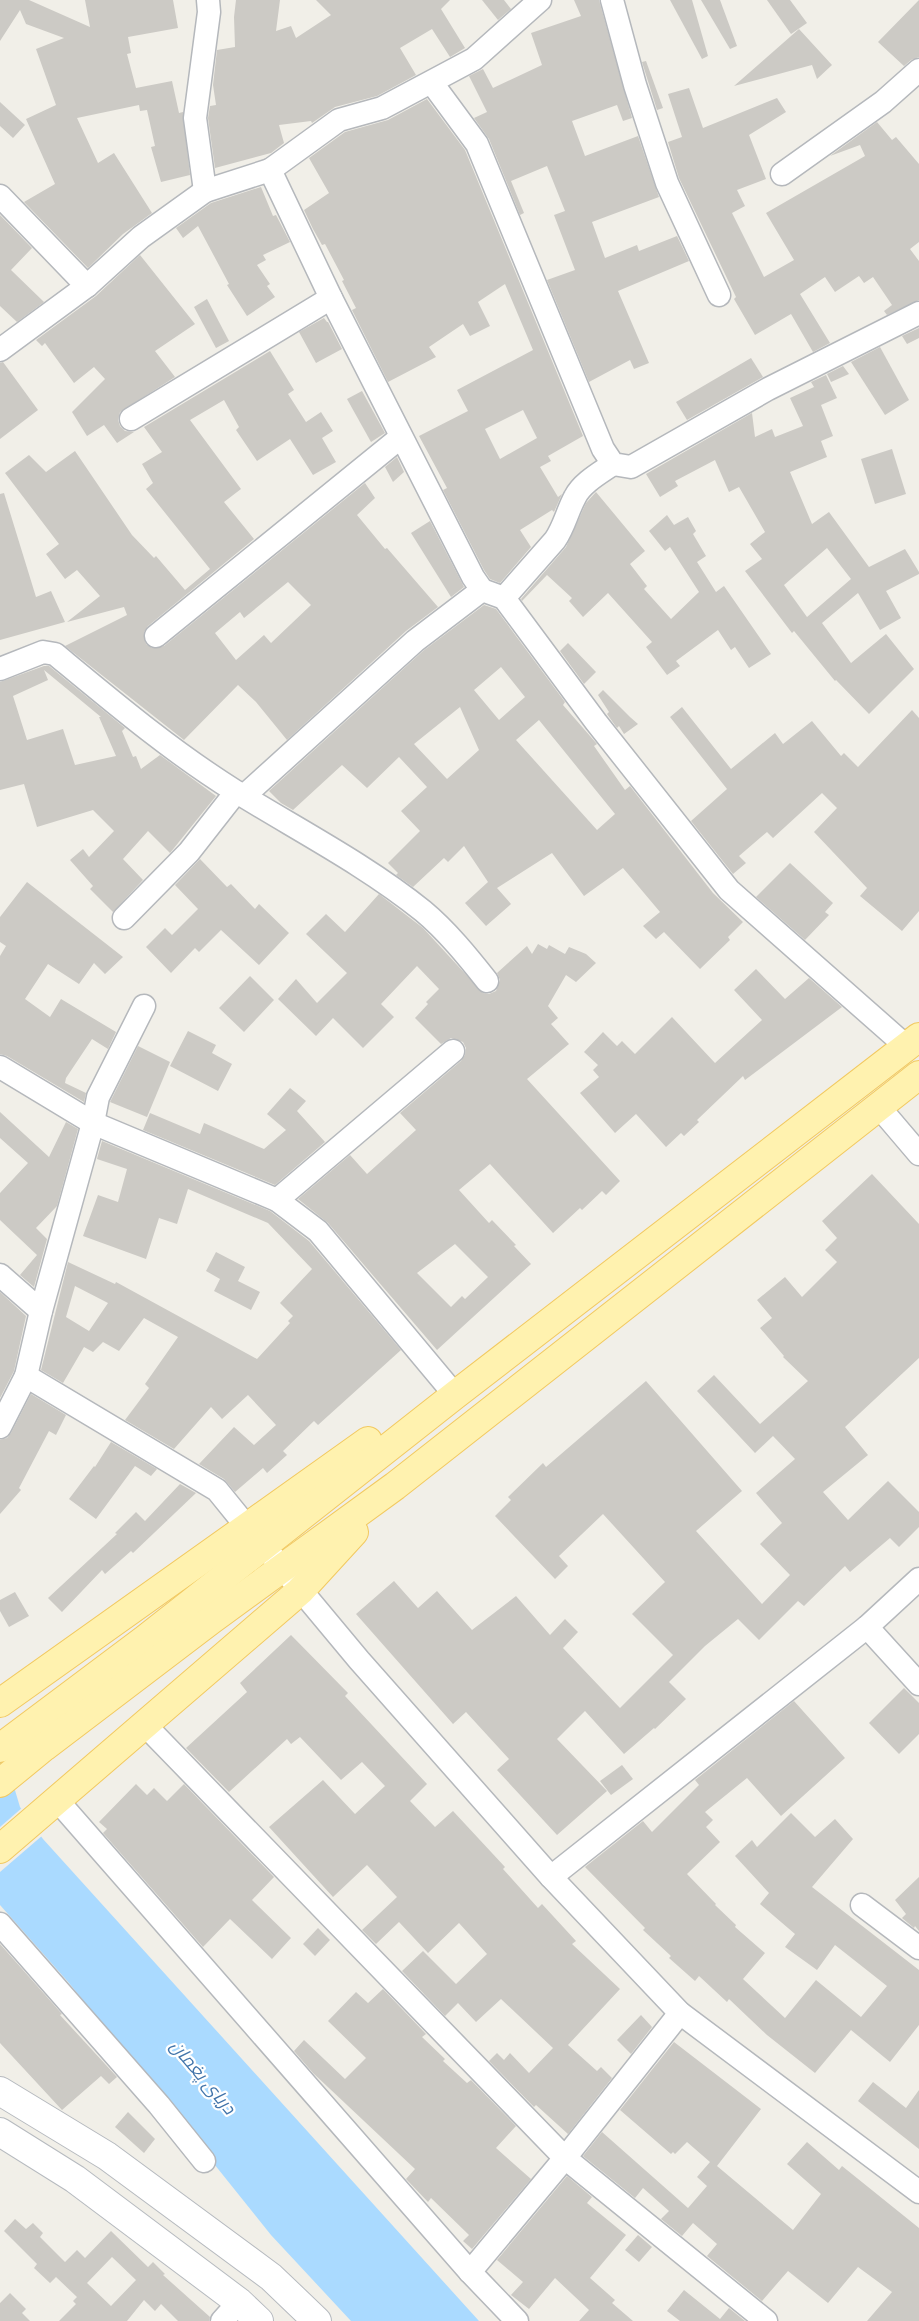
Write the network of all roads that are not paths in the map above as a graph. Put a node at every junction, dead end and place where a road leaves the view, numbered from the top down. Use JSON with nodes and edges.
{"nodes":[{"id":1,"x":208,"y":0,"type":"edge"},
{"id":2,"x":540,"y":0,"type":"edge"},
{"id":3,"x":612,"y":0,"type":"edge"},
{"id":4,"x":919,"y":70,"type":"edge"},
{"id":5,"x":432,"y":83,"type":"junction"},
{"id":6,"x":270,"y":170,"type":"junction"},
{"id":7,"x":782,"y":174,"type":"dead end"},
{"id":8,"x":205,"y":191,"type":"junction"},
{"id":9,"x":0,"y":196,"type":"edge"},
{"id":10,"x":87,"y":286,"type":"junction"},
{"id":11,"x":719,"y":295,"type":"dead end"},
{"id":12,"x":331,"y":298,"type":"junction"},
{"id":13,"x":919,"y":313,"type":"edge"},
{"id":14,"x":0,"y":350,"type":"edge"},
{"id":15,"x":131,"y":419,"type":"dead end"},
{"id":16,"x":401,"y":437,"type":"junction"},
{"id":17,"x":613,"y":464,"type":"junction"},
{"id":18,"x":482,"y":590,"type":"junction"},
{"id":19,"x":504,"y":598,"type":"junction"},
{"id":20,"x":156,"y":636,"type":"dead end"},
{"id":21,"x":0,"y":669,"type":"edge"},
{"id":22,"x":240,"y":794,"type":"junction"},
{"id":23,"x":124,"y":918,"type":"dead end"},
{"id":24,"x":487,"y":981,"type":"dead end"},
{"id":25,"x":144,"y":1006,"type":"dead end"},
{"id":26,"x":913,"y":1042,"type":"edge"},
{"id":27,"x":453,"y":1051,"type":"dead end"},
{"id":28,"x":0,"y":1067,"type":"edge"},
{"id":29,"x":919,"y":1075,"type":"edge"},
{"id":30,"x":879,"y":1107,"type":"junction"},
{"id":31,"x":93,"y":1123,"type":"junction"},
{"id":32,"x":919,"y":1154,"type":"edge"},
{"id":33,"x":278,"y":1200,"type":"junction"},
{"id":34,"x":612,"y":1274,"type":"junction"},
{"id":35,"x":0,"y":1275,"type":"edge"},
{"id":36,"x":628,"y":1304,"type":"junction"},
{"id":37,"x":41,"y":1311,"type":"junction"},
{"id":38,"x":26,"y":1376,"type":"junction"},
{"id":39,"x":454,"y":1394,"type":"junction"},
{"id":40,"x":0,"y":1427,"type":"edge"},
{"id":41,"x":395,"y":1486,"type":"junction"},
{"id":42,"x":256,"y":1537,"type":"junction"},
{"id":43,"x":282,"y":1570,"type":"junction"},
{"id":44,"x":919,"y":1579,"type":"edge"},
{"id":45,"x":300,"y":1590,"type":"junction"},
{"id":46,"x":867,"y":1627,"type":"junction"},
{"id":47,"x":919,"y":1684,"type":"edge"},
{"id":48,"x":2,"y":1701,"type":"edge"},
{"id":49,"x":144,"y":1724,"type":"junction"},
{"id":50,"x":36,"y":1736,"type":"junction"},
{"id":51,"x":0,"y":1748,"type":"edge"},
{"id":52,"x":0,"y":1783,"type":"edge"},
{"id":53,"x":48,"y":1808,"type":"junction"},
{"id":54,"x":0,"y":1849,"type":"edge"},
{"id":55,"x":551,"y":1877,"type":"junction"},
{"id":56,"x":862,"y":1905,"type":"dead end"},
{"id":57,"x":0,"y":1924,"type":"edge"},
{"id":58,"x":919,"y":1948,"type":"edge"},
{"id":59,"x":680,"y":2013,"type":"junction"},
{"id":60,"x":0,"y":2091,"type":"edge"},
{"id":61,"x":0,"y":2132,"type":"edge"},
{"id":62,"x":565,"y":2158,"type":"junction"},
{"id":63,"x":204,"y":2161,"type":"dead end"},
{"id":64,"x":919,"y":2192,"type":"edge"},
{"id":65,"x":470,"y":2272,"type":"junction"},
{"id":66,"x":230,"y":2311,"type":"edge"},
{"id":67,"x":259,"y":2321,"type":"edge"},
{"id":68,"x":317,"y":2321,"type":"edge"},
{"id":69,"x":517,"y":2321,"type":"edge"},
{"id":70,"x":766,"y":2321,"type":"edge"}],
"edges":[{"from":1,"to":8,"type":"street"},
{"from":2,"to":5,"type":"street"},
{"from":3,"to":11,"type":"street"},
{"from":4,"to":7,"type":"street"},
{"from":5,"to":6,"type":"street"},
{"from":5,"to":17,"type":"street"},
{"from":6,"to":8,"type":"street"},
{"from":6,"to":12,"type":"street"},
{"from":8,"to":10,"type":"street"},
{"from":9,"to":10,"type":"street"},
{"from":10,"to":14,"type":"street"},
{"from":12,"to":15,"type":"street"},
{"from":12,"to":16,"type":"street"},
{"from":13,"to":17,"type":"street"},
{"from":16,"to":18,"type":"street"},
{"from":16,"to":20,"type":"street"},
{"from":17,"to":19,"type":"street"},
{"from":18,"to":19,"type":"street"},
{"from":18,"to":22,"type":"street"},
{"from":19,"to":26,"type":"street"},
{"from":21,"to":22,"type":"street"},
{"from":22,"to":23,"type":"street"},
{"from":22,"to":24,"type":"street"},
{"from":25,"to":31,"type":"street"},
{"from":26,"to":34,"type":"main road"},
{"from":27,"to":33,"type":"street"},
{"from":28,"to":31,"type":"street"},
{"from":29,"to":30,"type":"main road"},
{"from":30,"to":32,"type":"street"},
{"from":30,"to":36,"type":"main road"},
{"from":31,"to":33,"type":"street"},
{"from":31,"to":37,"type":"street"},
{"from":33,"to":39,"type":"street"},
{"from":34,"to":36,"type":"main road"},
{"from":34,"to":39,"type":"main road"},
{"from":35,"to":37,"type":"street"},
{"from":36,"to":41,"type":"main road"},
{"from":37,"to":38,"type":"street"},
{"from":38,"to":40,"type":"street"},
{"from":38,"to":42,"type":"street"},
{"from":39,"to":42,"type":"main road"},
{"from":41,"to":43,"type":"main road"},
{"from":41,"to":45,"type":"main road"},
{"from":42,"to":43,"type":"street"},
{"from":42,"to":48,"type":"main road"},
{"from":42,"to":50,"type":"main road"},
{"from":43,"to":45,"type":"street"},
{"from":43,"to":50,"type":"main road"},
{"from":44,"to":46,"type":"street"},
{"from":45,"to":49,"type":"main road"},
{"from":45,"to":55,"type":"street"},
{"from":46,"to":47,"type":"street"},
{"from":46,"to":55,"type":"street"},
{"from":49,"to":53,"type":"main road"},
{"from":49,"to":62,"type":"street"},
{"from":50,"to":51,"type":"main road"},
{"from":50,"to":52,"type":"main road"},
{"from":53,"to":54,"type":"main road"},
{"from":53,"to":65,"type":"street"},
{"from":55,"to":59,"type":"street"},
{"from":56,"to":58,"type":"street"},
{"from":57,"to":63,"type":"street"},
{"from":59,"to":62,"type":"street"},
{"from":59,"to":64,"type":"street"},
{"from":60,"to":68,"type":"main road"},
{"from":61,"to":66,"type":"main road"},
{"from":62,"to":65,"type":"street"},
{"from":62,"to":70,"type":"street"},
{"from":65,"to":69,"type":"street"},
{"from":66,"to":67,"type":"main road"}]}
